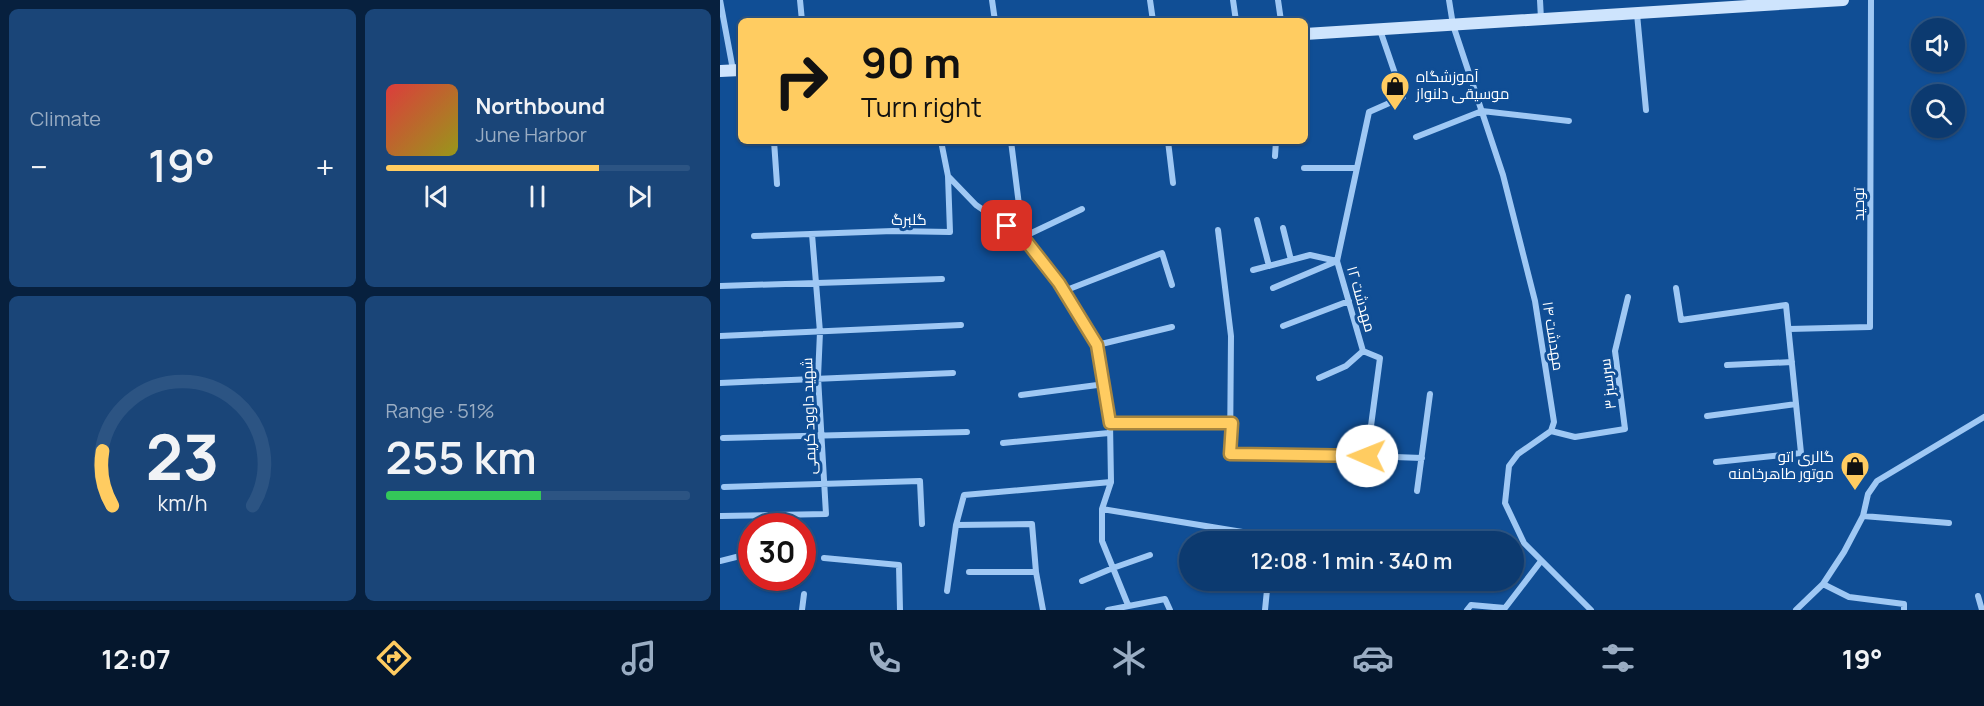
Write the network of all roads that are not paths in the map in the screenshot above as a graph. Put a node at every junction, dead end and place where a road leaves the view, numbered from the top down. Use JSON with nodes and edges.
{"nodes":[{"id":1,"x":720,"y":0,"type":"edge"},
{"id":2,"x":800,"y":0,"type":"edge"},
{"id":3,"x":992,"y":0,"type":"edge"},
{"id":4,"x":1150,"y":0,"type":"edge"},
{"id":5,"x":1233,"y":0,"type":"edge"},
{"id":6,"x":1278,"y":0,"type":"edge"},
{"id":7,"x":1449,"y":0,"type":"edge"},
{"id":8,"x":1540,"y":0,"type":"edge"},
{"id":9,"x":1843,"y":0,"type":"edge"},
{"id":10,"x":1871,"y":0,"type":"edge"},
{"id":11,"x":1738,"y":3,"type":"edge"},
{"id":12,"x":1637,"y":13,"type":"junction"},
{"id":13,"x":802,"y":18,"type":"edge"},
{"id":14,"x":995,"y":18,"type":"edge"},
{"id":15,"x":1153,"y":18,"type":"edge"},
{"id":16,"x":1236,"y":18,"type":"edge"},
{"id":17,"x":1281,"y":18,"type":"edge"},
{"id":18,"x":1541,"y":19,"type":"junction"},
{"id":19,"x":1453,"y":25,"type":"junction"},
{"id":20,"x":1380,"y":29,"type":"junction"},
{"id":21,"x":1308,"y":34,"type":"edge"},
{"id":22,"x":731,"y":70,"type":"edge"},
{"id":23,"x":1647,"y":110,"type":"dead end"},
{"id":24,"x":1482,"y":111,"type":"junction"},
{"id":25,"x":1569,"y":121,"type":"dead end"},
{"id":26,"x":1416,"y":137,"type":"dead end"},
{"id":27,"x":774,"y":144,"type":"edge"},
{"id":28,"x":941,"y":144,"type":"edge"},
{"id":29,"x":1011,"y":144,"type":"edge"},
{"id":30,"x":1168,"y":144,"type":"edge"},
{"id":31,"x":1276,"y":144,"type":"edge"},
{"id":32,"x":1275,"y":156,"type":"dead end"},
{"id":33,"x":1304,"y":168,"type":"dead end"},
{"id":34,"x":1357,"y":168,"type":"junction"},
{"id":35,"x":948,"y":176,"type":"junction"},
{"id":36,"x":1173,"y":183,"type":"dead end"},
{"id":37,"x":777,"y":184,"type":"dead end"},
{"id":38,"x":1082,"y":209,"type":"dead end"},
{"id":39,"x":1257,"y":220,"type":"dead end"},
{"id":40,"x":1283,"y":228,"type":"dead end"},
{"id":41,"x":1218,"y":230,"type":"dead end"},
{"id":42,"x":812,"y":234,"type":"junction"},
{"id":43,"x":754,"y":236,"type":"dead end"},
{"id":44,"x":1023,"y":237,"type":"junction"},
{"id":45,"x":1292,"y":260,"type":"junction"},
{"id":46,"x":1337,"y":261,"type":"junction"},
{"id":47,"x":1269,"y":266,"type":"junction"},
{"id":48,"x":1253,"y":270,"type":"dead end"},
{"id":49,"x":942,"y":279,"type":"dead end"},
{"id":50,"x":816,"y":283,"type":"junction"},
{"id":51,"x":1172,"y":285,"type":"dead end"},
{"id":52,"x":720,"y":286,"type":"edge"},
{"id":53,"x":1273,"y":288,"type":"dead end"},
{"id":54,"x":1676,"y":288,"type":"dead end"},
{"id":55,"x":1064,"y":291,"type":"junction"},
{"id":56,"x":1628,"y":297,"type":"dead end"},
{"id":57,"x":1349,"y":301,"type":"junction"},
{"id":58,"x":961,"y":325,"type":"dead end"},
{"id":59,"x":1283,"y":326,"type":"dead end"},
{"id":60,"x":1172,"y":327,"type":"dead end"},
{"id":61,"x":1789,"y":330,"type":"junction"},
{"id":62,"x":820,"y":332,"type":"junction"},
{"id":63,"x":720,"y":336,"type":"edge"},
{"id":64,"x":1097,"y":345,"type":"junction"},
{"id":65,"x":1364,"y":351,"type":"junction"},
{"id":66,"x":1792,"y":362,"type":"junction"},
{"id":67,"x":1727,"y":365,"type":"dead end"},
{"id":68,"x":953,"y":373,"type":"dead end"},
{"id":69,"x":819,"y":377,"type":"junction"},
{"id":70,"x":1319,"y":378,"type":"dead end"},
{"id":71,"x":720,"y":383,"type":"edge"},
{"id":72,"x":1105,"y":384,"type":"junction"},
{"id":73,"x":1430,"y":394,"type":"dead end"},
{"id":74,"x":1021,"y":395,"type":"dead end"},
{"id":75,"x":1796,"y":405,"type":"junction"},
{"id":76,"x":1707,"y":417,"type":"dead end"},
{"id":77,"x":1984,"y":419,"type":"edge"},
{"id":78,"x":1110,"y":423,"type":"junction"},
{"id":79,"x":1232,"y":423,"type":"junction"},
{"id":80,"x":1551,"y":431,"type":"junction"},
{"id":81,"x":967,"y":432,"type":"dead end"},
{"id":82,"x":1109,"y":433,"type":"junction"},
{"id":83,"x":821,"y":437,"type":"junction"},
{"id":84,"x":723,"y":438,"type":"dead end"},
{"id":85,"x":1003,"y":443,"type":"dead end"},
{"id":86,"x":1367,"y":456,"type":"junction"},
{"id":87,"x":1422,"y":458,"type":"junction"},
{"id":88,"x":1716,"y":462,"type":"dead end"},
{"id":89,"x":1110,"y":482,"type":"junction"},
{"id":90,"x":824,"y":484,"type":"junction"},
{"id":91,"x":724,"y":487,"type":"dead end"},
{"id":92,"x":1417,"y":491,"type":"dead end"},
{"id":93,"x":1102,"y":509,"type":"junction"},
{"id":94,"x":721,"y":516,"type":"edge"},
{"id":95,"x":1863,"y":516,"type":"junction"},
{"id":96,"x":1950,"y":523,"type":"dead end"},
{"id":97,"x":922,"y":524,"type":"dead end"},
{"id":98,"x":956,"y":525,"type":"junction"},
{"id":99,"x":1227,"y":531,"type":"edge"},
{"id":100,"x":1150,"y":555,"type":"dead end"},
{"id":101,"x":738,"y":556,"type":"edge"},
{"id":102,"x":824,"y":558,"type":"dead end"},
{"id":103,"x":720,"y":561,"type":"edge"},
{"id":104,"x":1541,"y":561,"type":"junction"},
{"id":105,"x":1113,"y":567,"type":"junction"},
{"id":106,"x":969,"y":572,"type":"dead end"},
{"id":107,"x":1036,"y":573,"type":"junction"},
{"id":108,"x":1082,"y":581,"type":"dead end"},
{"id":109,"x":1823,"y":584,"type":"junction"},
{"id":110,"x":947,"y":591,"type":"dead end"},
{"id":111,"x":1267,"y":591,"type":"edge"},
{"id":112,"x":804,"y":594,"type":"dead end"},
{"id":113,"x":1978,"y":596,"type":"dead end"},
{"id":114,"x":1128,"y":605,"type":"junction"},
{"id":115,"x":802,"y":610,"type":"edge"},
{"id":116,"x":900,"y":610,"type":"edge"},
{"id":117,"x":1044,"y":610,"type":"edge"},
{"id":118,"x":1108,"y":610,"type":"edge"},
{"id":119,"x":1170,"y":610,"type":"edge"},
{"id":120,"x":1265,"y":610,"type":"edge"},
{"id":121,"x":1467,"y":610,"type":"edge"},
{"id":122,"x":1591,"y":610,"type":"edge"},
{"id":123,"x":1796,"y":610,"type":"edge"},
{"id":124,"x":1904,"y":610,"type":"edge"},
{"id":125,"x":1982,"y":610,"type":"edge"}],
"edges":[{"from":1,"to":22,"type":"street"},
{"from":2,"to":13,"type":"street"},
{"from":3,"to":14,"type":"street"},
{"from":4,"to":15,"type":"street"},
{"from":5,"to":16,"type":"street"},
{"from":6,"to":17,"type":"street"},
{"from":7,"to":19,"type":"street","name":"مهدشت ۱۴"},
{"from":8,"to":18,"type":"street"},
{"from":9,"to":11,"type":"street"},
{"from":10,"to":61,"type":"street","name":"توحید"},
{"from":11,"to":12,"type":"street"},
{"from":12,"to":18,"type":"street"},
{"from":12,"to":23,"type":"street"},
{"from":18,"to":19,"type":"street"},
{"from":19,"to":20,"type":"street"},
{"from":19,"to":24,"type":"street","name":"مهدشت ۱۴"},
{"from":20,"to":21,"type":"street"},
{"from":20,"to":34,"type":"street","name":"مهدشت ۱۲"},
{"from":24,"to":25,"type":"street"},
{"from":24,"to":26,"type":"street"},
{"from":24,"to":80,"type":"street","name":"مهدشت ۱۴"},
{"from":27,"to":37,"type":"street"},
{"from":28,"to":35,"type":"street"},
{"from":29,"to":44,"type":"street"},
{"from":30,"to":36,"type":"street"},
{"from":31,"to":32,"type":"street"},
{"from":33,"to":34,"type":"street"},
{"from":34,"to":46,"type":"street","name":"مهدشت ۱۲"},
{"from":35,"to":42,"type":"street","name":"گلبرگ"},
{"from":35,"to":44,"type":"street"},
{"from":38,"to":44,"type":"street"},
{"from":39,"to":47,"type":"street"},
{"from":40,"to":45,"type":"street"},
{"from":41,"to":79,"type":"street"},
{"from":42,"to":43,"type":"street"},
{"from":42,"to":50,"type":"street","name":"شهید داوود کریمی"},
{"from":44,"to":55,"type":"street"},
{"from":45,"to":46,"type":"street"},
{"from":45,"to":47,"type":"street"},
{"from":46,"to":53,"type":"street"},
{"from":46,"to":57,"type":"street","name":"مهدشت ۱۲"},
{"from":47,"to":48,"type":"street"},
{"from":49,"to":50,"type":"street"},
{"from":50,"to":52,"type":"street"},
{"from":50,"to":62,"type":"street","name":"شهید داوود کریمی"},
{"from":51,"to":55,"type":"street"},
{"from":54,"to":61,"type":"street"},
{"from":55,"to":64,"type":"street"},
{"from":56,"to":80,"type":"street","name":"سرسبز ۳"},
{"from":57,"to":59,"type":"street"},
{"from":57,"to":65,"type":"street","name":"مهدشت ۱۲"},
{"from":58,"to":62,"type":"street"},
{"from":60,"to":64,"type":"street"},
{"from":61,"to":66,"type":"street"},
{"from":62,"to":63,"type":"street"},
{"from":62,"to":69,"type":"street","name":"شهید داوود کریمی"},
{"from":64,"to":72,"type":"street"},
{"from":65,"to":70,"type":"street"},
{"from":65,"to":86,"type":"street","name":"مهدشت ۱۲"},
{"from":66,"to":67,"type":"street"},
{"from":66,"to":75,"type":"street"},
{"from":68,"to":69,"type":"street"},
{"from":69,"to":71,"type":"street"},
{"from":69,"to":83,"type":"street","name":"شهید داوود کریمی"},
{"from":72,"to":74,"type":"street"},
{"from":72,"to":78,"type":"street"},
{"from":73,"to":87,"type":"street"},
{"from":75,"to":76,"type":"street"},
{"from":75,"to":88,"type":"street"},
{"from":77,"to":95,"type":"street"},
{"from":78,"to":79,"type":"street"},
{"from":78,"to":82,"type":"street"},
{"from":79,"to":86,"type":"street"},
{"from":80,"to":104,"type":"street"},
{"from":81,"to":83,"type":"street"},
{"from":82,"to":85,"type":"street"},
{"from":82,"to":89,"type":"street"},
{"from":83,"to":84,"type":"street"},
{"from":83,"to":90,"type":"street","name":"شهید داوود کریمی"},
{"from":86,"to":87,"type":"street"},
{"from":87,"to":92,"type":"street"},
{"from":89,"to":93,"type":"street"},
{"from":89,"to":98,"type":"street"},
{"from":90,"to":91,"type":"street"},
{"from":90,"to":94,"type":"street","name":"شهید داوود کریمی"},
{"from":90,"to":97,"type":"street"},
{"from":93,"to":99,"type":"street"},
{"from":93,"to":105,"type":"street"},
{"from":95,"to":96,"type":"street"},
{"from":95,"to":109,"type":"street"},
{"from":98,"to":107,"type":"street"},
{"from":98,"to":110,"type":"street"},
{"from":100,"to":105,"type":"street"},
{"from":101,"to":103,"type":"street"},
{"from":102,"to":116,"type":"street"},
{"from":104,"to":121,"type":"street"},
{"from":104,"to":122,"type":"street"},
{"from":105,"to":108,"type":"street"},
{"from":105,"to":114,"type":"street"},
{"from":106,"to":107,"type":"street"},
{"from":107,"to":117,"type":"street"},
{"from":109,"to":123,"type":"street"},
{"from":109,"to":124,"type":"street"},
{"from":111,"to":120,"type":"street"},
{"from":112,"to":115,"type":"street"},
{"from":113,"to":125,"type":"street"},
{"from":114,"to":118,"type":"street"},
{"from":114,"to":119,"type":"street"}]}
